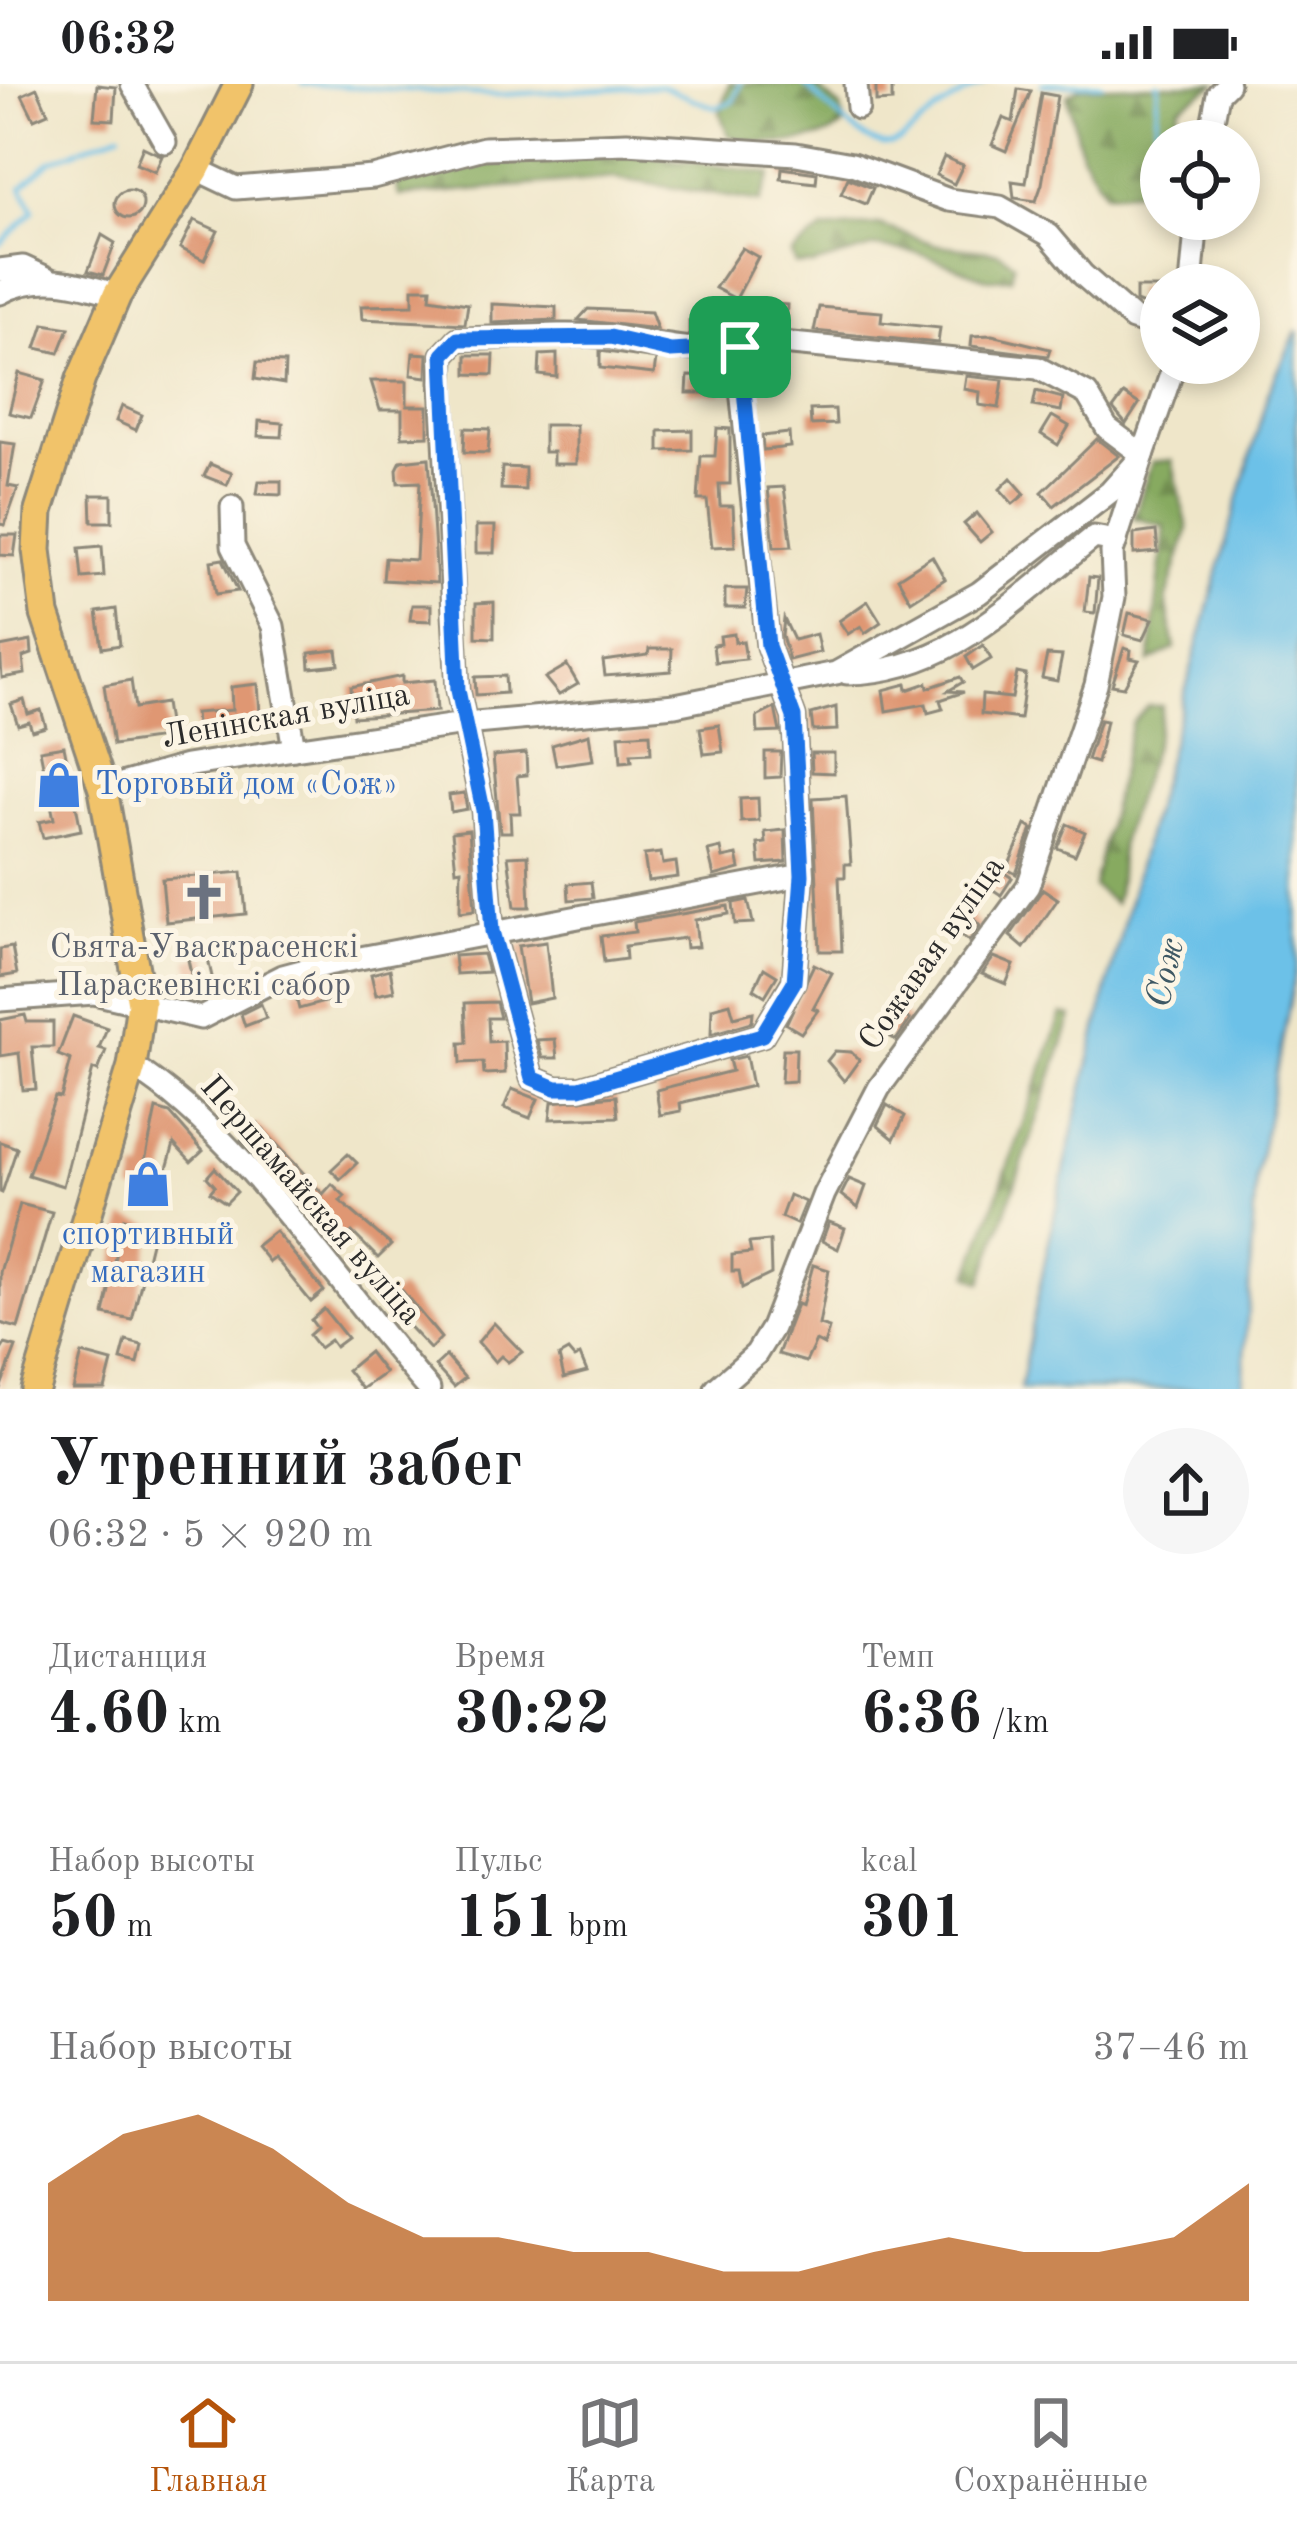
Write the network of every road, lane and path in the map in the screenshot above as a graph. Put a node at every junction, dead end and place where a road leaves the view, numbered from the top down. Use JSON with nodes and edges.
{"nodes":[{"id":1,"x":132,"y":84,"type":"edge"},
{"id":2,"x":239,"y":84,"type":"edge"},
{"id":3,"x":856,"y":84,"type":"edge"},
{"id":4,"x":1228,"y":84,"type":"edge"},
{"id":5,"x":858,"y":108,"type":"dead end"},
{"id":6,"x":1214,"y":120,"type":"edge"},
{"id":7,"x":165,"y":142,"type":"dead end"},
{"id":8,"x":196,"y":169,"type":"junction"},
{"id":9,"x":0,"y":270,"type":"edge"},
{"id":10,"x":55,"y":281,"type":"junction"},
{"id":11,"x":0,"y":293,"type":"edge"},
{"id":12,"x":117,"y":296,"type":"junction"},
{"id":13,"x":1140,"y":321,"type":"edge"},
{"id":14,"x":741,"y":337,"type":"junction"},
{"id":15,"x":1168,"y":384,"type":"edge"},
{"id":16,"x":1143,"y":455,"type":"junction"},
{"id":17,"x":232,"y":507,"type":"dead end"},
{"id":18,"x":1116,"y":541,"type":"junction"},
{"id":19,"x":836,"y":673,"type":"junction"},
{"id":20,"x":781,"y":685,"type":"junction"},
{"id":21,"x":464,"y":724,"type":"junction"},
{"id":22,"x":294,"y":749,"type":"junction"},
{"id":23,"x":103,"y":789,"type":"junction"},
{"id":24,"x":802,"y":875,"type":"junction"},
{"id":25,"x":492,"y":931,"type":"junction"},
{"id":26,"x":0,"y":1000,"type":"edge"},
{"id":27,"x":141,"y":1003,"type":"junction"},
{"id":28,"x":132,"y":1066,"type":"junction"},
{"id":29,"x":395,"y":1351,"type":"junction"},
{"id":30,"x":35,"y":1389,"type":"edge"},
{"id":31,"x":410,"y":1389,"type":"edge"},
{"id":32,"x":429,"y":1389,"type":"edge"},
{"id":33,"x":716,"y":1389,"type":"edge"}],
"edges":[{"from":1,"to":7,"type":"street"},
{"from":2,"to":8,"type":"main road"},
{"from":3,"to":5,"type":"street"},
{"from":4,"to":6,"type":"street"},
{"from":8,"to":12,"type":"main road"},
{"from":8,"to":13,"type":"street"},
{"from":9,"to":10,"type":"street"},
{"from":10,"to":11,"type":"street"},
{"from":10,"to":12,"type":"street"},
{"from":12,"to":23,"type":"main road"},
{"from":14,"to":16,"type":"street"},
{"from":14,"to":20,"type":"street"},
{"from":14,"to":21,"type":"street"},
{"from":15,"to":16,"type":"street","name":"Ленінская вуліца"},
{"from":16,"to":18,"type":"street","name":"Сожавая вуліца"},
{"from":16,"to":19,"type":"street","name":"Ленінская вуліца"},
{"from":17,"to":22,"type":"street"},
{"from":18,"to":19,"type":"street"},
{"from":18,"to":33,"type":"street","name":"Сожавая вуліца"},
{"from":19,"to":20,"type":"street","name":"Ленінская вуліца"},
{"from":20,"to":21,"type":"street","name":"Ленінская вуліца"},
{"from":20,"to":24,"type":"street"},
{"from":21,"to":22,"type":"street","name":"Ленінская вуліца"},
{"from":21,"to":25,"type":"street"},
{"from":22,"to":23,"type":"street","name":"Ленінская вуліца"},
{"from":23,"to":27,"type":"main road"},
{"from":24,"to":25,"type":"street"},
{"from":24,"to":25,"type":"street"},
{"from":25,"to":27,"type":"street"},
{"from":26,"to":27,"type":"street"},
{"from":27,"to":28,"type":"main road"},
{"from":28,"to":29,"type":"street","name":"Першамайская вуліца"},
{"from":28,"to":30,"type":"main road"},
{"from":29,"to":31,"type":"street"},
{"from":29,"to":32,"type":"street","name":"Першамайская вуліца"}]}
